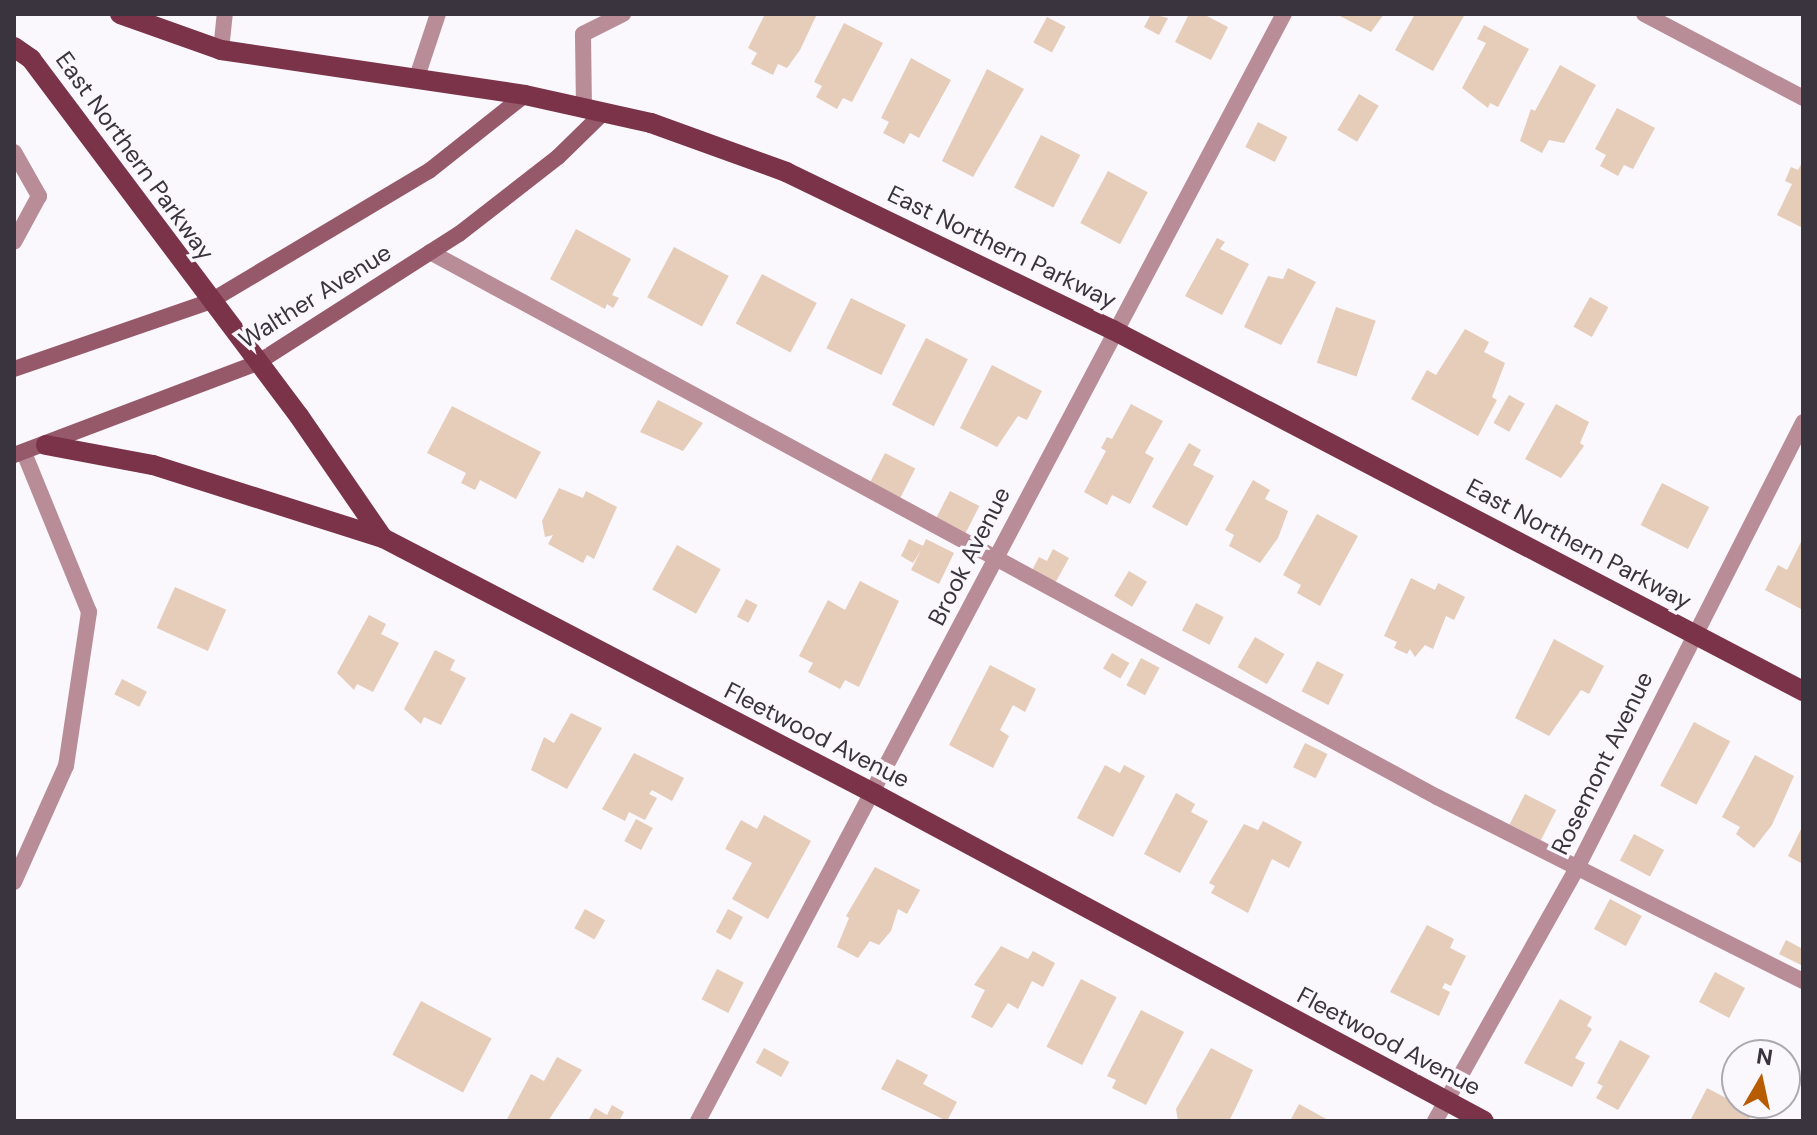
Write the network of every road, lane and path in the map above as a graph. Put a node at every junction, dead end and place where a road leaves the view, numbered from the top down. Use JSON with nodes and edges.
{"nodes":[{"id":1,"x":120,"y":14,"type":"edge"},
{"id":2,"x":225,"y":14,"type":"edge"},
{"id":3,"x":438,"y":14,"type":"edge"},
{"id":4,"x":623,"y":14,"type":"edge"},
{"id":5,"x":1284,"y":14,"type":"edge"},
{"id":6,"x":1644,"y":14,"type":"edge"},
{"id":7,"x":14,"y":47,"type":"edge"},
{"id":8,"x":221,"y":50,"type":"junction"},
{"id":9,"x":416,"y":80,"type":"junction"},
{"id":10,"x":525,"y":95,"type":"junction"},
{"id":11,"x":1803,"y":98,"type":"edge"},
{"id":12,"x":594,"y":110,"type":"junction"},
{"id":13,"x":14,"y":152,"type":"edge"},
{"id":14,"x":14,"y":242,"type":"edge"},
{"id":15,"x":430,"y":252,"type":"junction"},
{"id":16,"x":209,"y":302,"type":"junction"},
{"id":17,"x":1113,"y":330,"type":"junction"},
{"id":18,"x":257,"y":363,"type":"junction"},
{"id":19,"x":14,"y":369,"type":"edge"},
{"id":20,"x":1803,"y":422,"type":"edge"},
{"id":21,"x":46,"y":445,"type":"junction"},
{"id":22,"x":19,"y":454,"type":"edge"},
{"id":23,"x":383,"y":538,"type":"junction"},
{"id":24,"x":996,"y":555,"type":"junction"},
{"id":25,"x":1692,"y":632,"type":"junction"},
{"id":26,"x":1803,"y":691,"type":"edge"},
{"id":27,"x":875,"y":794,"type":"junction"},
{"id":28,"x":1577,"y":868,"type":"junction"},
{"id":29,"x":14,"y":882,"type":"edge"},
{"id":30,"x":1803,"y":981,"type":"edge"},
{"id":31,"x":1445,"y":1101,"type":"junction"},
{"id":32,"x":698,"y":1121,"type":"edge"},
{"id":33,"x":1435,"y":1121,"type":"edge"},
{"id":34,"x":1484,"y":1121,"type":"edge"}],
"edges":[{"from":1,"to":8,"type":"main road","name":"East Northern Parkway"},
{"from":2,"to":8,"type":"street"},
{"from":3,"to":9,"type":"street"},
{"from":4,"to":12,"type":"street"},
{"from":5,"to":17,"type":"street","name":"Brook Avenue"},
{"from":6,"to":11,"type":"street"},
{"from":7,"to":16,"type":"main road","name":"East Northern Parkway"},
{"from":8,"to":9,"type":"main road","name":"East Northern Parkway"},
{"from":9,"to":10,"type":"main road","name":"East Northern Parkway"},
{"from":10,"to":12,"type":"main road","name":"East Northern Parkway"},
{"from":10,"to":16,"type":"main road","name":"Walther Avenue"},
{"from":12,"to":15,"type":"main road","name":"Walther Avenue"},
{"from":12,"to":17,"type":"main road","name":"East Northern Parkway"},
{"from":13,"to":14,"type":"street"},
{"from":15,"to":18,"type":"main road","name":"Walther Avenue"},
{"from":15,"to":24,"type":"street"},
{"from":16,"to":18,"type":"main road","name":"Fleetwood Avenue"},
{"from":16,"to":19,"type":"main road","name":"Walther Avenue"},
{"from":17,"to":24,"type":"street","name":"Brook Avenue"},
{"from":17,"to":25,"type":"main road","name":"East Northern Parkway"},
{"from":18,"to":21,"type":"main road","name":"Walther Avenue"},
{"from":18,"to":23,"type":"main road","name":"Fleetwood Avenue"},
{"from":20,"to":25,"type":"street","name":"Rosemont Avenue"},
{"from":21,"to":22,"type":"main road","name":"Walther Avenue"},
{"from":21,"to":23,"type":"main road"},
{"from":22,"to":29,"type":"street"},
{"from":23,"to":27,"type":"main road","name":"Fleetwood Avenue"},
{"from":24,"to":27,"type":"street","name":"Brook Avenue"},
{"from":24,"to":28,"type":"street"},
{"from":25,"to":26,"type":"main road","name":"East Northern Parkway"},
{"from":25,"to":28,"type":"street","name":"Rosemont Avenue"},
{"from":27,"to":31,"type":"main road","name":"Fleetwood Avenue"},
{"from":27,"to":32,"type":"street","name":"Brook Avenue"},
{"from":28,"to":30,"type":"street"},
{"from":28,"to":31,"type":"street","name":"Rosemont Avenue"},
{"from":31,"to":33,"type":"street","name":"Rosemont Avenue"},
{"from":31,"to":34,"type":"main road","name":"Fleetwood Avenue"}]}
